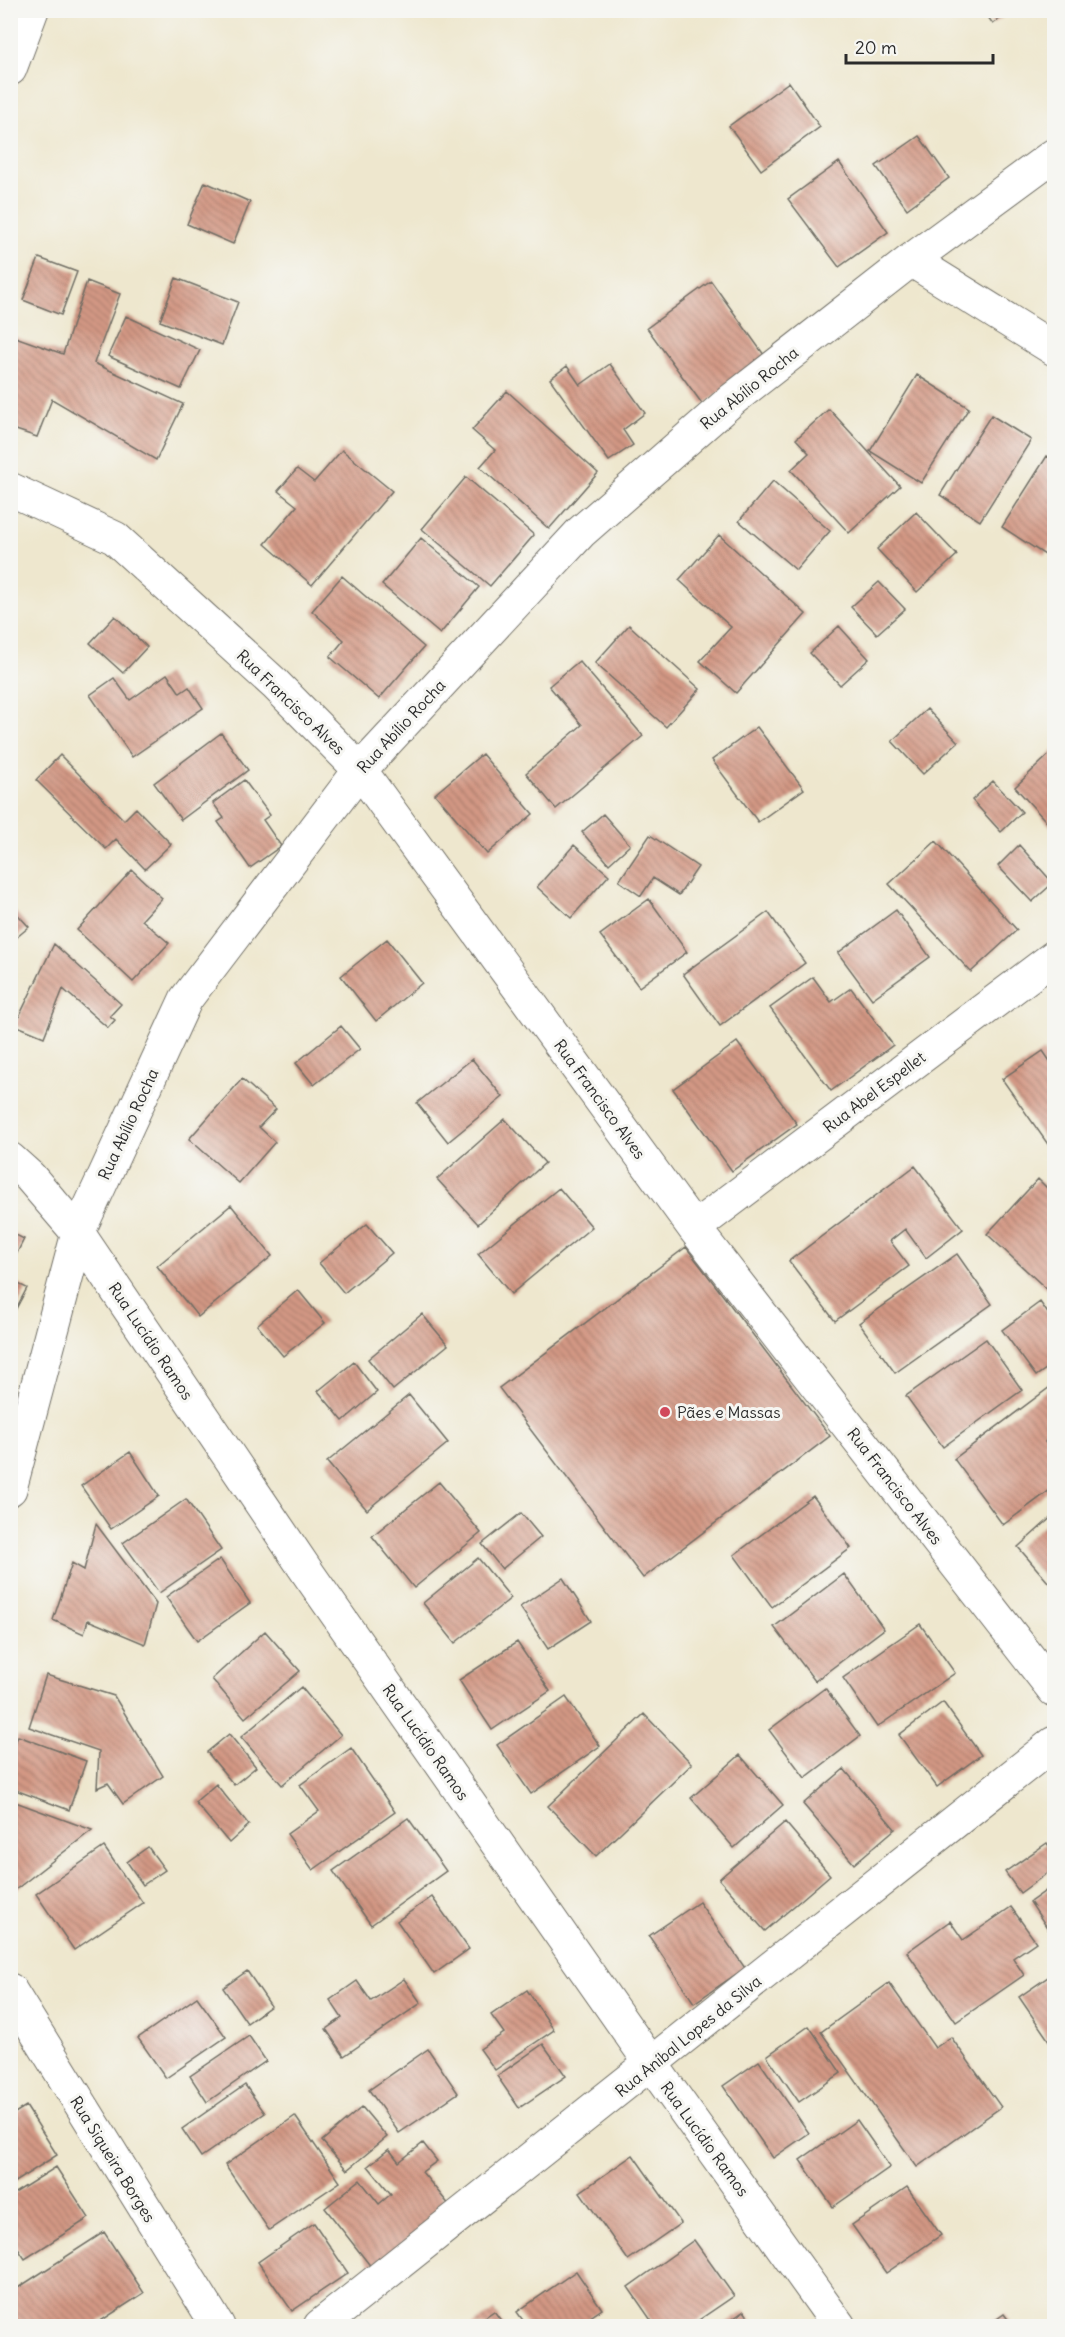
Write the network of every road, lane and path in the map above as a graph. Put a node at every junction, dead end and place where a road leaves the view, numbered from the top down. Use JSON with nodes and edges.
{"nodes":[{"id":1,"x":32,"y":10,"type":"edge"},
{"id":2,"x":10,"y":69,"type":"edge"},
{"id":3,"x":1054,"y":155,"type":"edge"},
{"id":4,"x":911,"y":260,"type":"junction"},
{"id":5,"x":1054,"y":349,"type":"edge"},
{"id":6,"x":10,"y":489,"type":"edge"},
{"id":7,"x":360,"y":770,"type":"junction"},
{"id":8,"x":1054,"y":957,"type":"edge"},
{"id":9,"x":10,"y":1159,"type":"edge"},
{"id":10,"x":694,"y":1228,"type":"junction"},
{"id":11,"x":78,"y":1233,"type":"junction"},
{"id":12,"x":10,"y":1489,"type":"edge"},
{"id":13,"x":1054,"y":1690,"type":"edge"},
{"id":14,"x":1054,"y":1743,"type":"edge"},
{"id":15,"x":10,"y":1990,"type":"edge"},
{"id":16,"x":652,"y":2065,"type":"junction"},
{"id":17,"x":218,"y":2326,"type":"edge"},
{"id":18,"x":320,"y":2326,"type":"edge"},
{"id":19,"x":839,"y":2326,"type":"edge"}],
"edges":[{"from":1,"to":2,"type":"street"},
{"from":3,"to":4,"type":"street","name":"Rua Abílio Rocha"},
{"from":4,"to":5,"type":"street"},
{"from":4,"to":7,"type":"street","name":"Rua Abílio Rocha"},
{"from":6,"to":7,"type":"street","name":"Rua Francisco Alves"},
{"from":7,"to":10,"type":"street","name":"Rua Francisco Alves"},
{"from":7,"to":11,"type":"street","name":"Rua Abílio Rocha"},
{"from":8,"to":10,"type":"street","name":"Rua Abel Espellet"},
{"from":9,"to":11,"type":"street","name":"Rua Lucídio Ramos"},
{"from":10,"to":13,"type":"street","name":"Rua Francisco Alves"},
{"from":11,"to":12,"type":"street","name":"Rua Abílio Rocha"},
{"from":11,"to":16,"type":"street","name":"Rua Lucídio Ramos"},
{"from":14,"to":16,"type":"street","name":"Rua Aníbal Lopes da Silva"},
{"from":15,"to":17,"type":"street","name":"Rua Siqueira Borges"},
{"from":16,"to":18,"type":"street","name":"Rua Aníbal Lopes da Silva"},
{"from":16,"to":19,"type":"street","name":"Rua Lucídio Ramos"}]}
